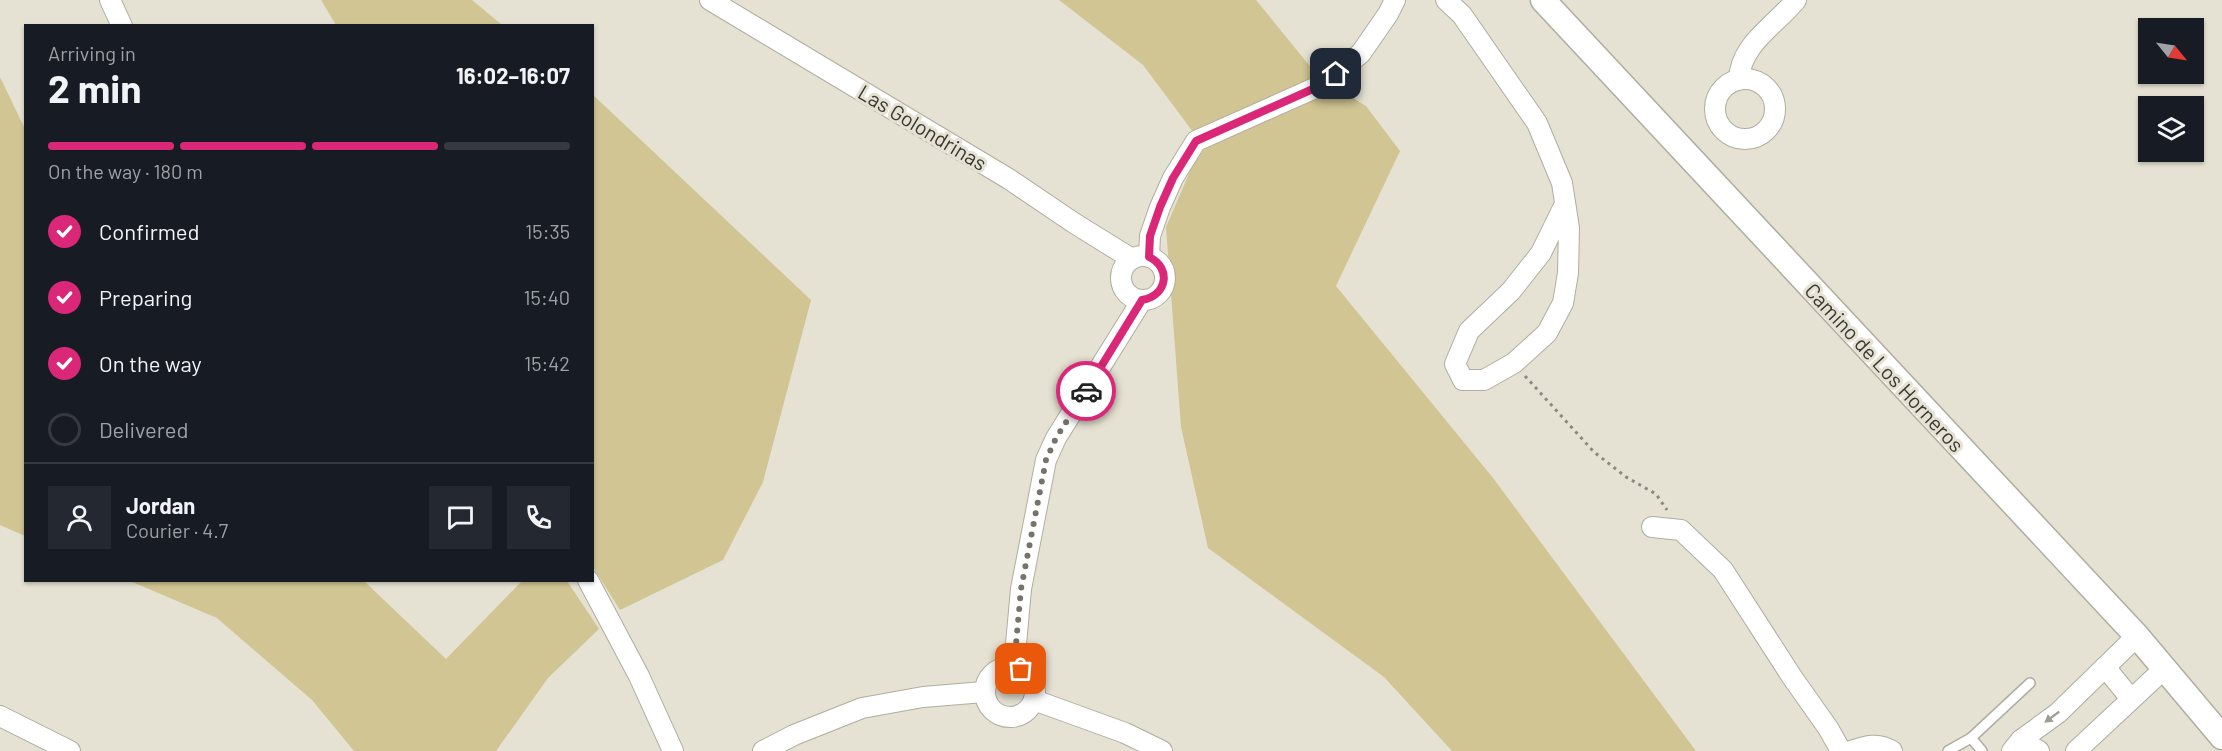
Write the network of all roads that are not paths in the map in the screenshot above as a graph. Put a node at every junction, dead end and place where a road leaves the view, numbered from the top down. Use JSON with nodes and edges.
{"nodes":[{"id":1,"x":110,"y":0,"type":"edge"},
{"id":2,"x":710,"y":0,"type":"edge"},
{"id":3,"x":1395,"y":0,"type":"edge"},
{"id":4,"x":1446,"y":0,"type":"edge"},
{"id":5,"x":1543,"y":0,"type":"edge"},
{"id":6,"x":1796,"y":0,"type":"edge"},
{"id":7,"x":121,"y":24,"type":"edge"},
{"id":8,"x":1739,"y":80,"type":"dead end"},
{"id":9,"x":1565,"y":204,"type":"junction"},
{"id":10,"x":1141,"y":258,"type":"junction"},
{"id":11,"x":1142,"y":300,"type":"junction"},
{"id":12,"x":1652,"y":527,"type":"dead end"},
{"id":13,"x":589,"y":582,"type":"edge"},
{"id":14,"x":2137,"y":636,"type":"junction"},
{"id":15,"x":1014,"y":666,"type":"junction"},
{"id":16,"x":2105,"y":667,"type":"junction"},
{"id":17,"x":2165,"y":668,"type":"junction"},
{"id":18,"x":2030,"y":683,"type":"dead end"},
{"id":19,"x":984,"y":692,"type":"junction"},
{"id":20,"x":2131,"y":699,"type":"junction"},
{"id":21,"x":1034,"y":700,"type":"junction"},
{"id":22,"x":0,"y":716,"type":"edge"},
{"id":23,"x":2222,"y":737,"type":"edge"},
{"id":24,"x":1971,"y":738,"type":"junction"},
{"id":25,"x":2016,"y":745,"type":"edge"},
{"id":26,"x":70,"y":751,"type":"edge"},
{"id":27,"x":673,"y":751,"type":"edge"},
{"id":28,"x":763,"y":751,"type":"edge"},
{"id":29,"x":1162,"y":751,"type":"edge"},
{"id":30,"x":1840,"y":751,"type":"edge"},
{"id":31,"x":1851,"y":751,"type":"edge"},
{"id":32,"x":1892,"y":751,"type":"edge"},
{"id":33,"x":1948,"y":751,"type":"edge"},
{"id":34,"x":1982,"y":751,"type":"edge"},
{"id":35,"x":2039,"y":751,"type":"edge"},
{"id":36,"x":2076,"y":751,"type":"edge"}],
"edges":[{"from":1,"to":7,"type":"street"},
{"from":2,"to":10,"type":"street","name":"Las Golondrinas"},
{"from":3,"to":10,"type":"street"},
{"from":4,"to":9,"type":"street"},
{"from":5,"to":14,"type":"street","name":"Camino de Los Horneros"},
{"from":6,"to":8,"type":"street"},
{"from":9,"to":9,"type":"street"},
{"from":10,"to":11,"type":"street"},
{"from":10,"to":11,"type":"street"},
{"from":11,"to":15,"type":"street"},
{"from":12,"to":30,"type":"street"},
{"from":13,"to":27,"type":"street"},
{"from":14,"to":16,"type":"street"},
{"from":14,"to":17,"type":"street","name":"Camino de Los Horneros"},
{"from":15,"to":19,"type":"street"},
{"from":15,"to":21,"type":"street"},
{"from":16,"to":20,"type":"street"},
{"from":16,"to":25,"type":"street","one_way":true},
{"from":17,"to":20,"type":"street"},
{"from":17,"to":23,"type":"street","name":"Camino de Los Horneros"},
{"from":18,"to":24,"type":"lane"},
{"from":19,"to":21,"type":"street"},
{"from":19,"to":28,"type":"street"},
{"from":20,"to":36,"type":"street"},
{"from":21,"to":29,"type":"street"},
{"from":22,"to":26,"type":"street"},
{"from":24,"to":33,"type":"lane"},
{"from":24,"to":34,"type":"lane"},
{"from":25,"to":35,"type":"street"},
{"from":31,"to":32,"type":"street"}]}
